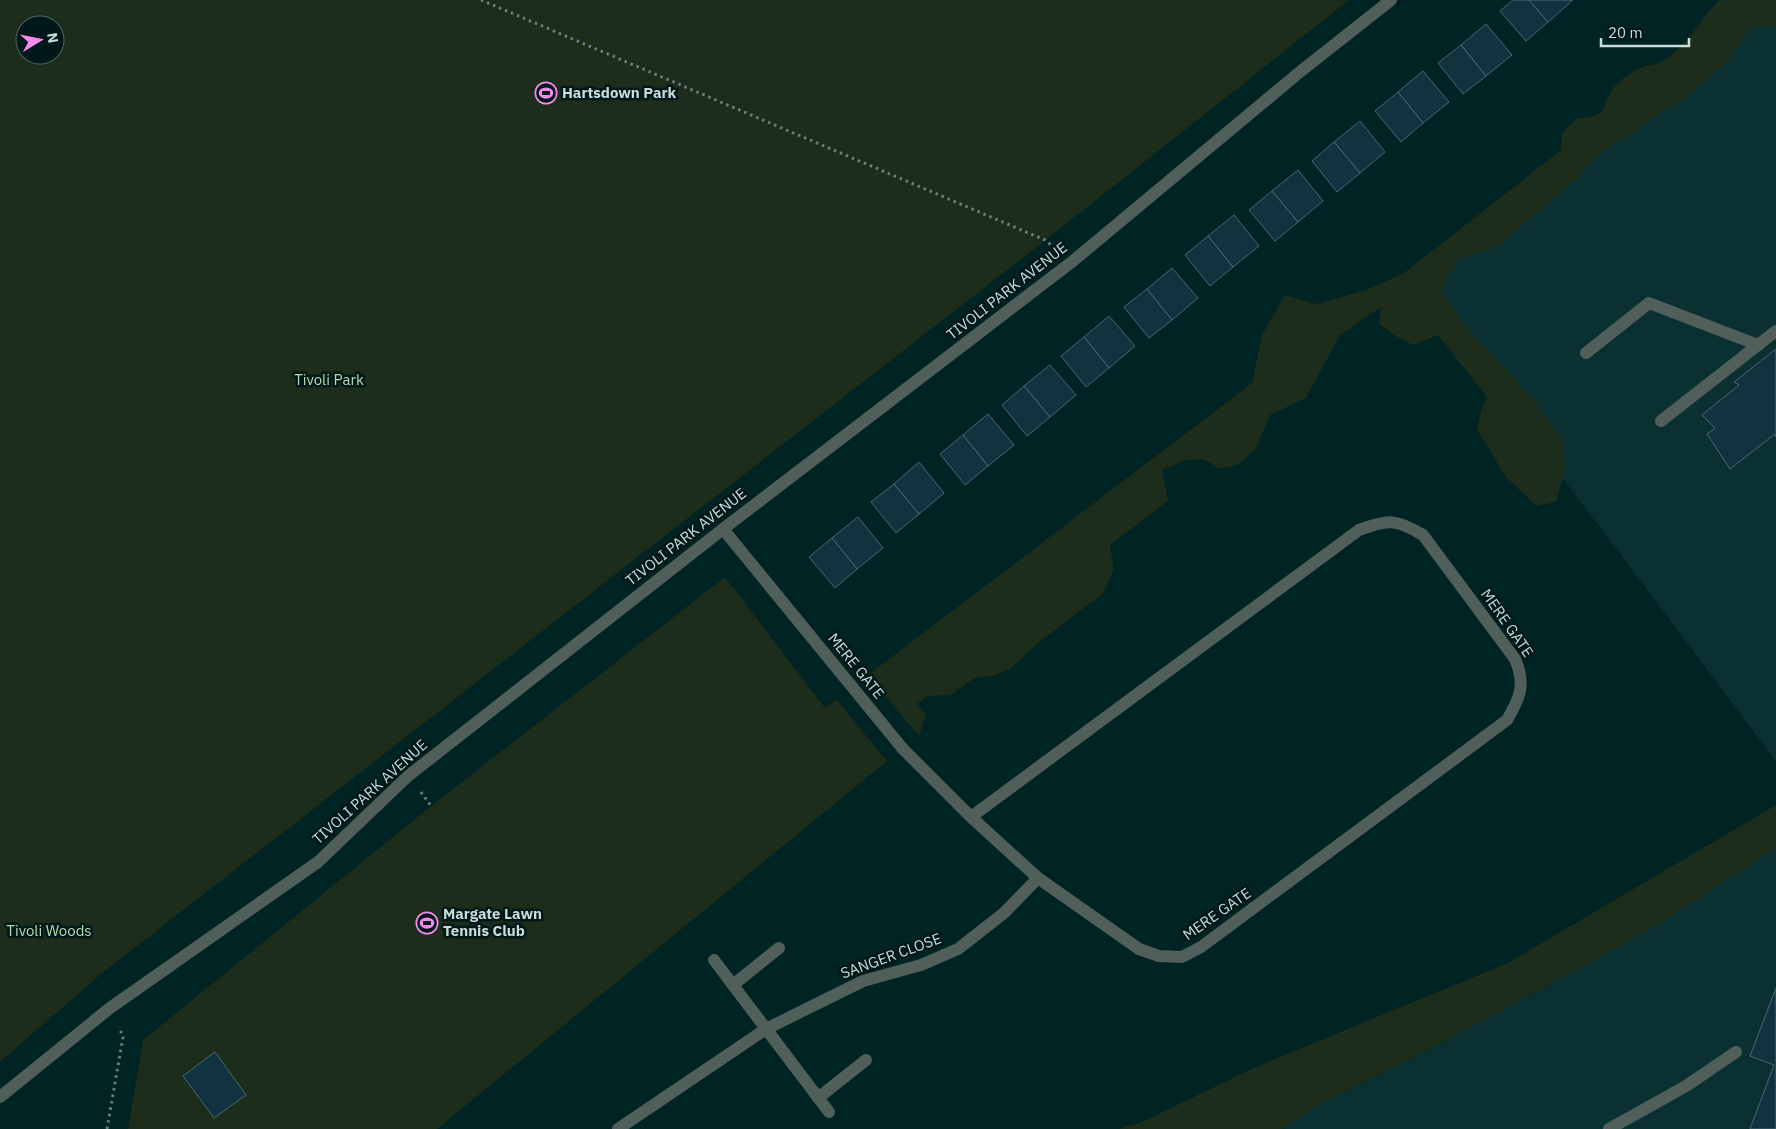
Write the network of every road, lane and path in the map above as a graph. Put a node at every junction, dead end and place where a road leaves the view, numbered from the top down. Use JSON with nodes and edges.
{"nodes":[{"id":1,"x":481,"y":0,"type":"edge"},
{"id":2,"x":1391,"y":0,"type":"edge"},
{"id":3,"x":1073,"y":262,"type":"junction"},
{"id":4,"x":1776,"y":332,"type":"edge"},
{"id":5,"x":1758,"y":345,"type":"junction"},
{"id":6,"x":1586,"y":353,"type":"dead end"},
{"id":7,"x":1661,"y":421,"type":"dead end"},
{"id":8,"x":722,"y":529,"type":"junction"},
{"id":9,"x":971,"y":817,"type":"junction"},
{"id":10,"x":1038,"y":878,"type":"junction"},
{"id":11,"x":779,"y":948,"type":"dead end"},
{"id":12,"x":714,"y":960,"type":"dead end"},
{"id":13,"x":732,"y":984,"type":"junction"},
{"id":14,"x":110,"y":1008,"type":"junction"},
{"id":15,"x":766,"y":1028,"type":"junction"},
{"id":16,"x":1736,"y":1052,"type":"dead end"},
{"id":17,"x":866,"y":1060,"type":"dead end"},
{"id":18,"x":0,"y":1097,"type":"edge"},
{"id":19,"x":818,"y":1098,"type":"junction"},
{"id":20,"x":829,"y":1112,"type":"dead end"},
{"id":21,"x":107,"y":1129,"type":"edge"},
{"id":22,"x":618,"y":1129,"type":"edge"},
{"id":23,"x":1609,"y":1129,"type":"edge"}],
"edges":[{"from":1,"to":3,"type":"path"},
{"from":2,"to":3,"type":"street","name":"TIVOLI PARK AVENUE"},
{"from":3,"to":8,"type":"street","name":"TIVOLI PARK AVENUE"},
{"from":4,"to":5,"type":"street"},
{"from":5,"to":6,"type":"street"},
{"from":5,"to":7,"type":"street"},
{"from":8,"to":9,"type":"street","name":"MERE GATE"},
{"from":8,"to":14,"type":"street","name":"TIVOLI PARK AVENUE"},
{"from":9,"to":10,"type":"street","name":"MERE GATE"},
{"from":9,"to":10,"type":"street","name":"MERE GATE"},
{"from":10,"to":15,"type":"street","name":"SANGER CLOSE"},
{"from":11,"to":13,"type":"street"},
{"from":12,"to":13,"type":"street"},
{"from":13,"to":15,"type":"street"},
{"from":14,"to":18,"type":"street","name":"TIVOLI PARK AVENUE"},
{"from":14,"to":21,"type":"path"},
{"from":15,"to":19,"type":"street"},
{"from":15,"to":22,"type":"street","name":"SANGER CLOSE"},
{"from":16,"to":23,"type":"street"},
{"from":17,"to":19,"type":"street"},
{"from":19,"to":20,"type":"street"}]}
